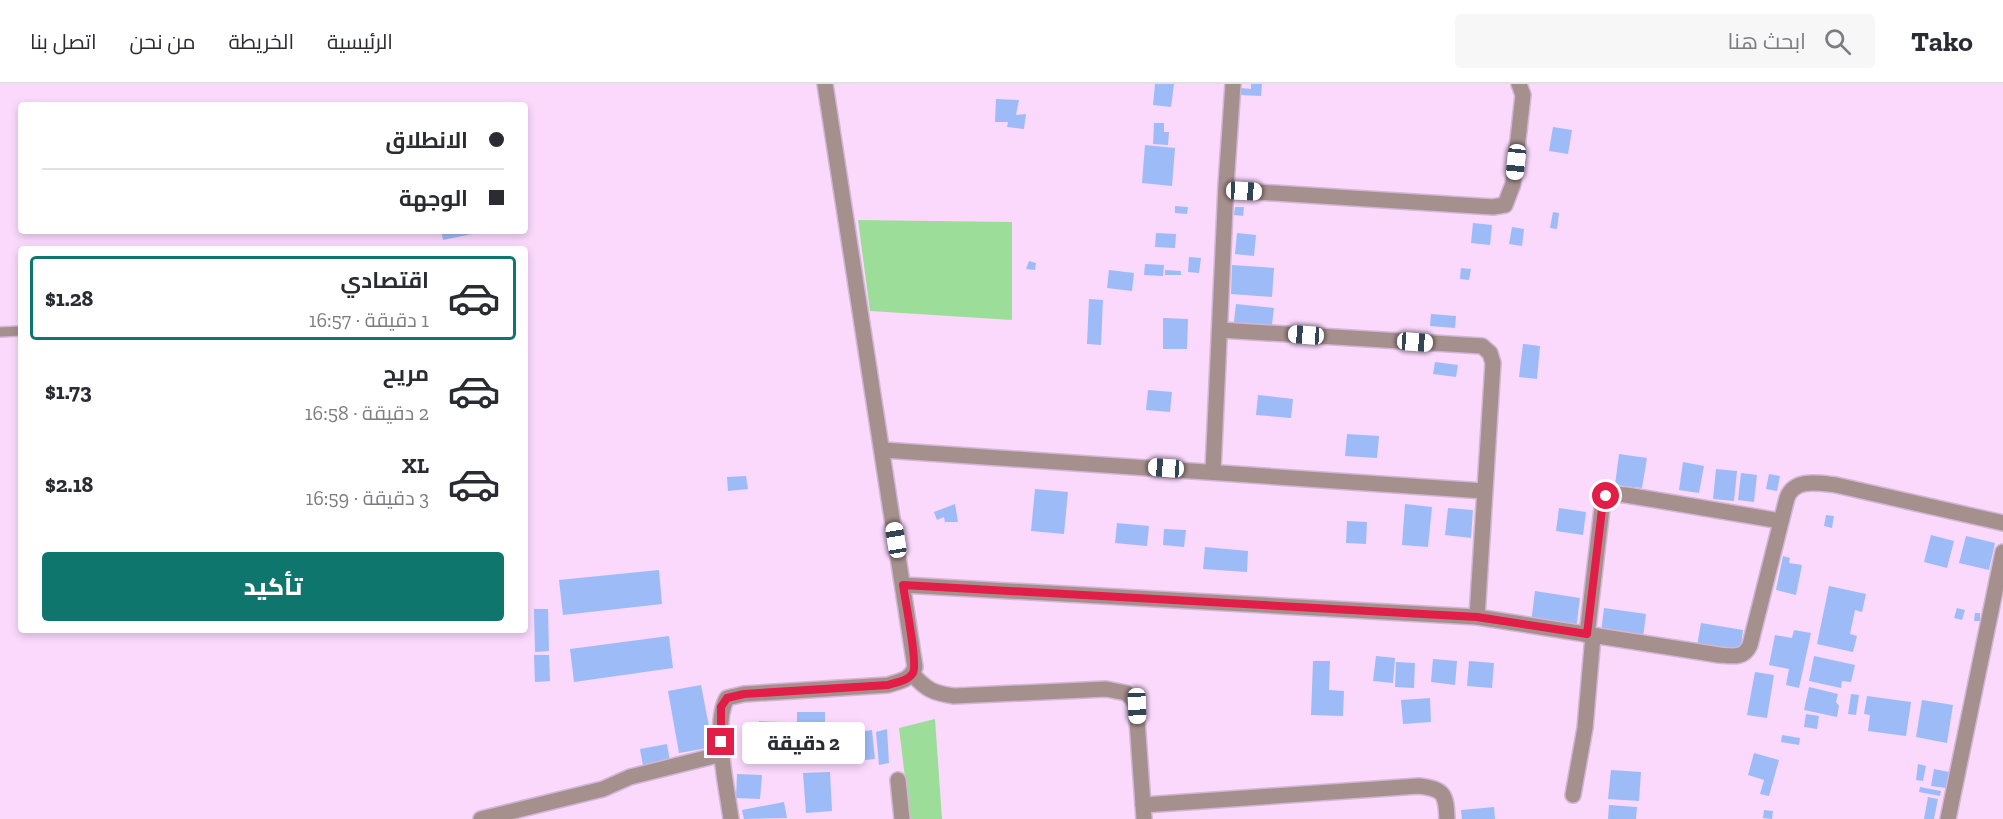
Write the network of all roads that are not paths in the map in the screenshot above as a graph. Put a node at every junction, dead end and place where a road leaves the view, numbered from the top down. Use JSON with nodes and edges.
{"nodes":[{"id":1,"x":825,"y":84,"type":"edge"},
{"id":2,"x":1233,"y":84,"type":"edge"},
{"id":3,"x":1519,"y":84,"type":"edge"},
{"id":4,"x":1226,"y":190,"type":"junction"},
{"id":5,"x":1220,"y":330,"type":"junction"},
{"id":6,"x":18,"y":331,"type":"edge"},
{"id":7,"x":0,"y":332,"type":"edge"},
{"id":8,"x":883,"y":450,"type":"junction"},
{"id":9,"x":1213,"y":471,"type":"junction"},
{"id":10,"x":1484,"y":491,"type":"junction"},
{"id":11,"x":1781,"y":521,"type":"junction"},
{"id":12,"x":2003,"y":523,"type":"edge"},
{"id":13,"x":2003,"y":552,"type":"edge"},
{"id":14,"x":903,"y":585,"type":"junction"},
{"id":15,"x":1477,"y":617,"type":"junction"},
{"id":16,"x":1590,"y":635,"type":"junction"},
{"id":17,"x":912,"y":674,"type":"junction"},
{"id":18,"x":722,"y":754,"type":"junction"},
{"id":19,"x":898,"y":780,"type":"dead end"},
{"id":20,"x":1573,"y":795,"type":"dead end"},
{"id":21,"x":1143,"y":812,"type":"edge"},
{"id":22,"x":481,"y":819,"type":"edge"},
{"id":23,"x":731,"y":819,"type":"edge"},
{"id":24,"x":902,"y":819,"type":"edge"},
{"id":25,"x":1447,"y":819,"type":"edge"},
{"id":26,"x":1948,"y":819,"type":"edge"}],
"edges":[{"from":1,"to":8,"type":"street"},
{"from":2,"to":4,"type":"street"},
{"from":3,"to":4,"type":"street"},
{"from":4,"to":5,"type":"street"},
{"from":5,"to":9,"type":"street"},
{"from":5,"to":10,"type":"street"},
{"from":6,"to":7,"type":"lane"},
{"from":8,"to":9,"type":"street"},
{"from":8,"to":14,"type":"street"},
{"from":9,"to":10,"type":"street"},
{"from":10,"to":15,"type":"street"},
{"from":11,"to":12,"type":"street"},
{"from":11,"to":16,"type":"street"},
{"from":11,"to":16,"type":"street"},
{"from":13,"to":26,"type":"street"},
{"from":14,"to":15,"type":"street"},
{"from":14,"to":17,"type":"street"},
{"from":15,"to":16,"type":"street"},
{"from":16,"to":20,"type":"street"},
{"from":17,"to":18,"type":"street"},
{"from":17,"to":21,"type":"street"},
{"from":18,"to":22,"type":"street"},
{"from":18,"to":23,"type":"street"},
{"from":19,"to":24,"type":"street"},
{"from":21,"to":25,"type":"street"}]}
